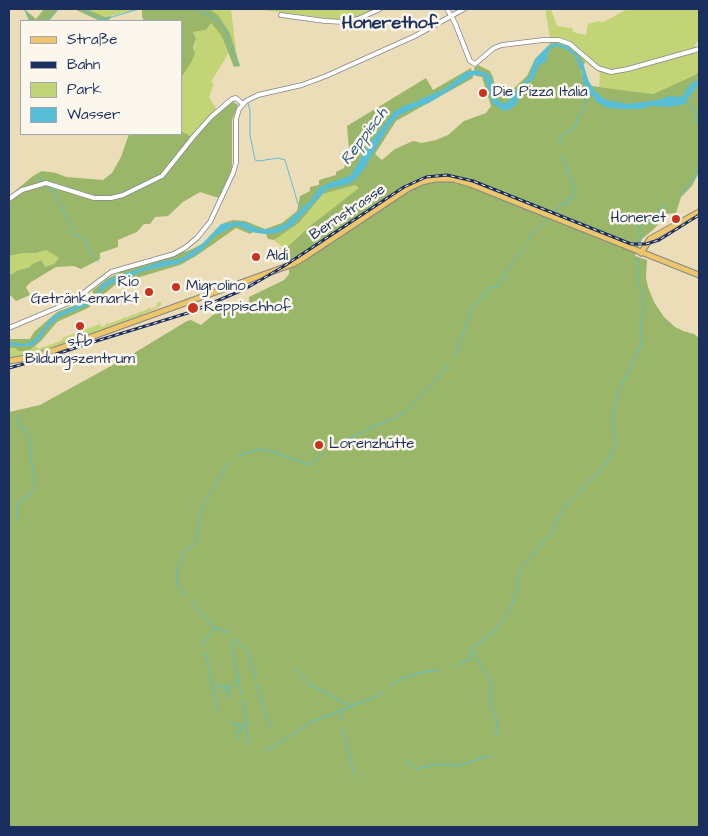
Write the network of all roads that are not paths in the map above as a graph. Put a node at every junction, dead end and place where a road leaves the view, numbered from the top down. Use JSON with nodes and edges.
{"nodes":[{"id":1,"x":380,"y":9,"type":"edge"},
{"id":2,"x":447,"y":9,"type":"edge"},
{"id":3,"x":464,"y":9,"type":"edge"},
{"id":4,"x":281,"y":15,"type":"dead end"},
{"id":5,"x":451,"y":15,"type":"junction"},
{"id":6,"x":699,"y":49,"type":"edge"},
{"id":7,"x":243,"y":104,"type":"junction"},
{"id":8,"x":9,"y":199,"type":"edge"},
{"id":9,"x":699,"y":212,"type":"edge"},
{"id":10,"x":641,"y":253,"type":"junction"},
{"id":11,"x":699,"y":275,"type":"edge"},
{"id":12,"x":9,"y":328,"type":"edge"},
{"id":13,"x":9,"y":361,"type":"edge"}],
"edges":[{"from":1,"to":4,"type":"street"},
{"from":2,"to":5,"type":"street"},
{"from":3,"to":5,"type":"street"},
{"from":5,"to":6,"type":"street"},
{"from":5,"to":7,"type":"street"},
{"from":7,"to":8,"type":"street"},
{"from":7,"to":12,"type":"street"},
{"from":9,"to":10,"type":"main road"},
{"from":10,"to":11,"type":"main road","name":"Bernstrasse"},
{"from":10,"to":13,"type":"main road","name":"Bernstrasse"}]}
